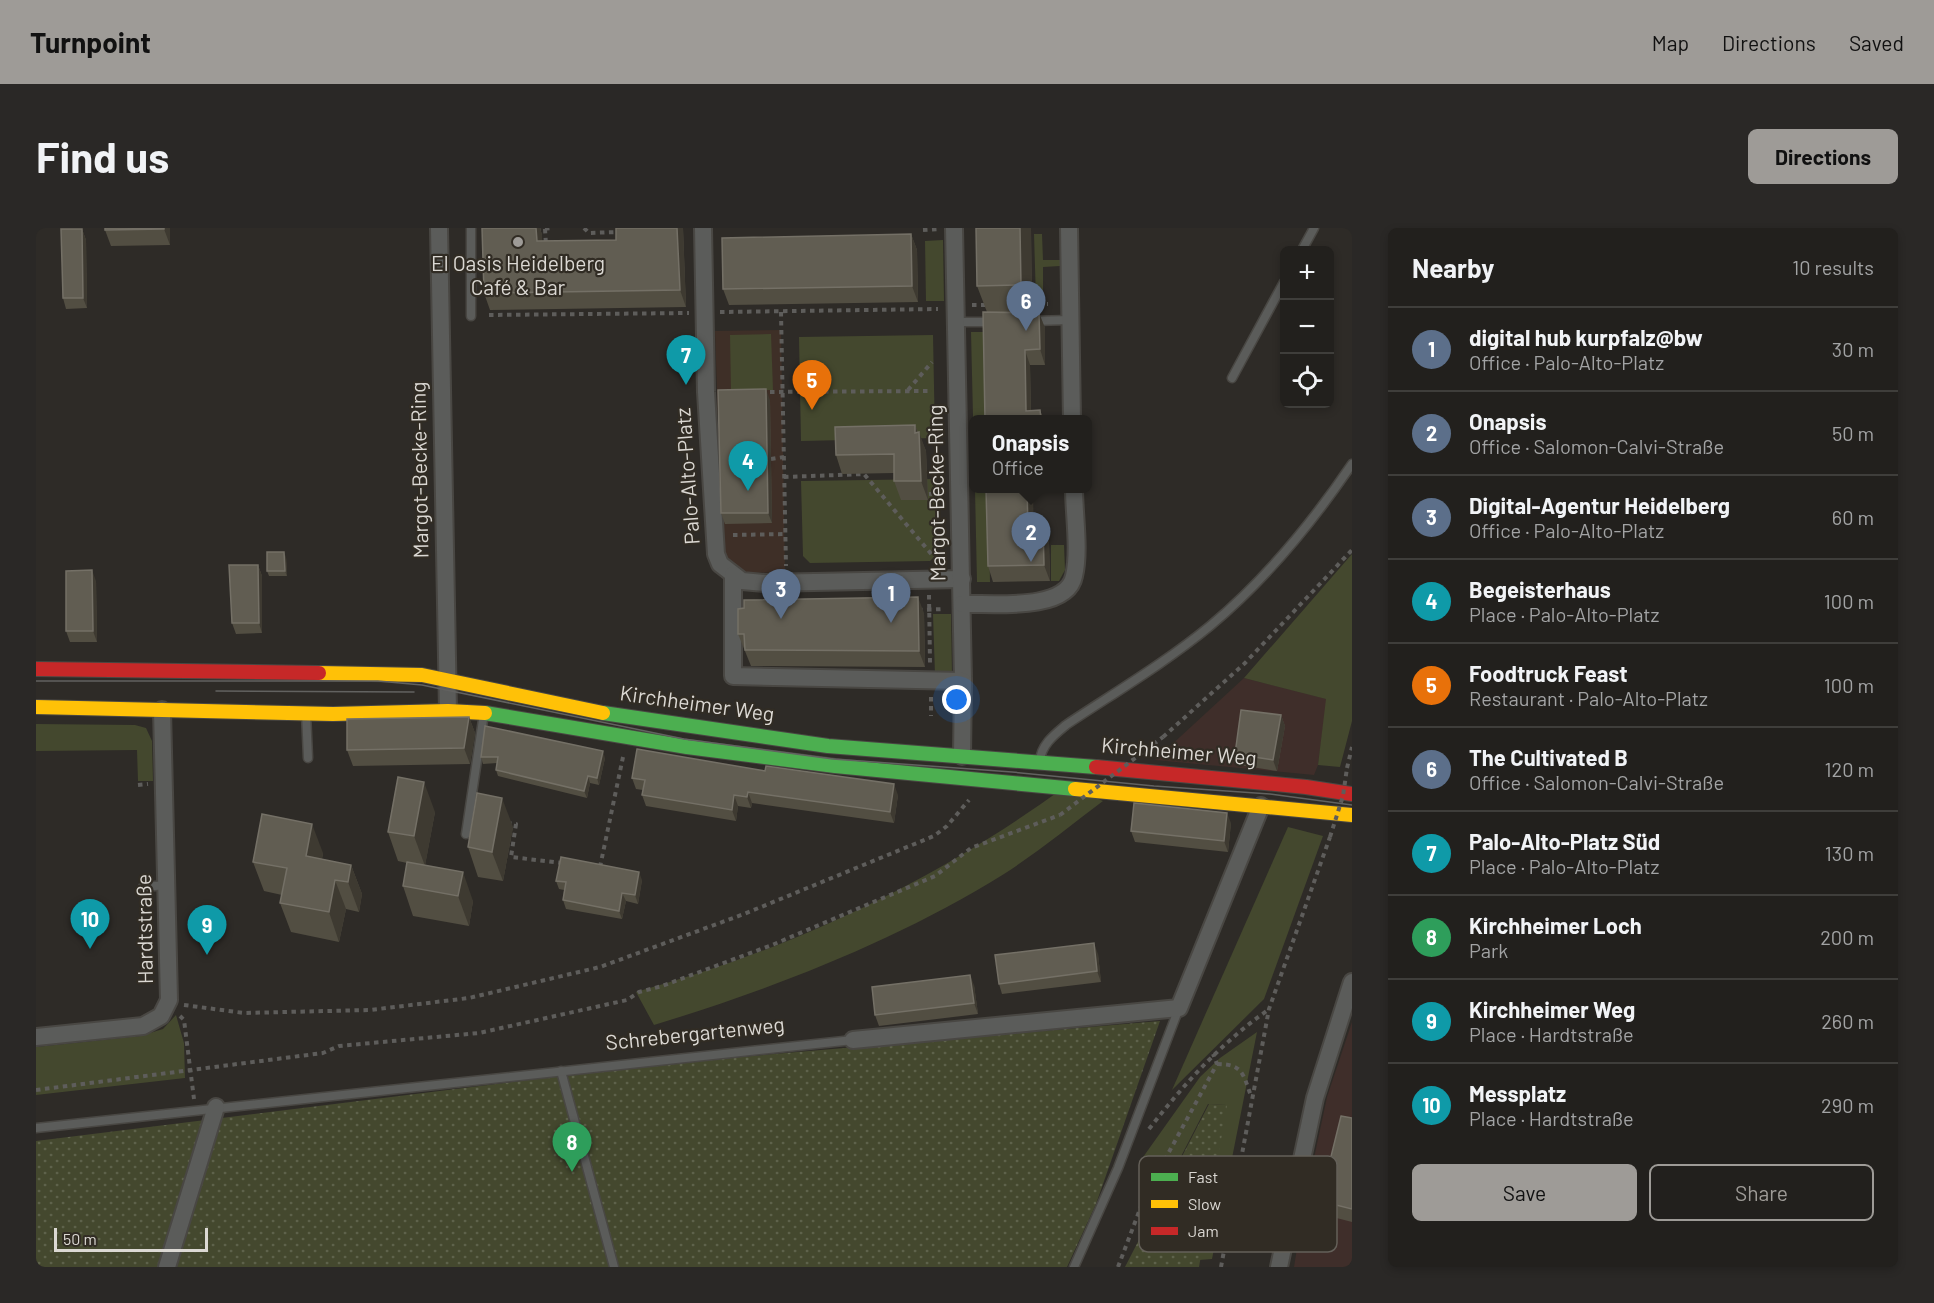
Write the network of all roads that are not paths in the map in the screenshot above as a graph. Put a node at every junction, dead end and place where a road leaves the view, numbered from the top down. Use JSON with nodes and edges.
{"nodes":[{"id":1,"x":439,"y":228,"type":"edge"},
{"id":2,"x":471,"y":228,"type":"edge"},
{"id":3,"x":703,"y":228,"type":"edge"},
{"id":4,"x":954,"y":228,"type":"edge"},
{"id":5,"x":1069,"y":228,"type":"edge"},
{"id":6,"x":1314,"y":228,"type":"edge"},
{"id":7,"x":1304,"y":246,"type":"edge"},
{"id":8,"x":1280,"y":289,"type":"edge"},
{"id":9,"x":956,"y":312,"type":"junction"},
{"id":10,"x":1070,"y":312,"type":"junction"},
{"id":11,"x":471,"y":316,"type":"dead end"},
{"id":12,"x":1019,"y":321,"type":"edge"},
{"id":13,"x":998,"y":322,"type":"edge"},
{"id":14,"x":1232,"y":378,"type":"dead end"},
{"id":15,"x":1072,"y":415,"type":"edge"},
{"id":16,"x":1352,"y":464,"type":"edge"},
{"id":17,"x":1074,"y":493,"type":"edge"},
{"id":18,"x":733,"y":575,"type":"junction"},
{"id":19,"x":962,"y":579,"type":"junction"},
{"id":20,"x":962,"y":607,"type":"junction"},
{"id":21,"x":36,"y":669,"type":"edge"},
{"id":22,"x":448,"y":681,"type":"junction"},
{"id":23,"x":963,"y":681,"type":"junction"},
{"id":24,"x":36,"y":707,"type":"edge"},
{"id":25,"x":162,"y":710,"type":"junction"},
{"id":26,"x":448,"y":711,"type":"junction"},
{"id":27,"x":306,"y":713,"type":"junction"},
{"id":28,"x":484,"y":713,"type":"junction"},
{"id":29,"x":962,"y":756,"type":"junction"},
{"id":30,"x":308,"y":758,"type":"dead end"},
{"id":31,"x":1040,"y":762,"type":"junction"},
{"id":32,"x":1352,"y":795,"type":"edge"},
{"id":33,"x":1261,"y":806,"type":"junction"},
{"id":34,"x":1352,"y":815,"type":"edge"},
{"id":35,"x":466,"y":834,"type":"dead end"},
{"id":36,"x":167,"y":885,"type":"junction"},
{"id":37,"x":143,"y":887,"type":"dead end"},
{"id":38,"x":1352,"y":982,"type":"edge"},
{"id":39,"x":1179,"y":1008,"type":"junction"},
{"id":40,"x":36,"y":1037,"type":"edge"},
{"id":41,"x":853,"y":1040,"type":"joint"},
{"id":42,"x":561,"y":1071,"type":"junction"},
{"id":43,"x":216,"y":1107,"type":"junction"},
{"id":44,"x":36,"y":1128,"type":"edge"},
{"id":45,"x":1303,"y":1156,"type":"edge"},
{"id":46,"x":1282,"y":1252,"type":"edge"},
{"id":47,"x":167,"y":1267,"type":"edge"},
{"id":48,"x":614,"y":1267,"type":"edge"},
{"id":49,"x":1074,"y":1267,"type":"edge"},
{"id":50,"x":1279,"y":1267,"type":"edge"}],
"edges":[{"from":1,"to":22,"type":"street","name":"Margot-Becke-Ring"},
{"from":2,"to":11,"type":"lane"},
{"from":3,"to":18,"type":"street","name":"Palo-Alto-Platz"},
{"from":4,"to":9,"type":"street","name":"Margot-Becke-Ring"},
{"from":5,"to":10,"type":"street"},
{"from":6,"to":7,"type":"lane"},
{"from":8,"to":14,"type":"lane"},
{"from":9,"to":13,"type":"lane"},
{"from":9,"to":19,"type":"street","name":"Margot-Becke-Ring"},
{"from":10,"to":12,"type":"lane"},
{"from":10,"to":15,"type":"street"},
{"from":16,"to":31,"type":"lane"},
{"from":17,"to":20,"type":"street"},
{"from":18,"to":19,"type":"street"},
{"from":18,"to":23,"type":"street"},
{"from":19,"to":20,"type":"street","name":"Margot-Becke-Ring"},
{"from":20,"to":23,"type":"street","name":"Margot-Becke-Ring"},
{"from":21,"to":22,"type":"street","name":"Kirchheimer Weg"},
{"from":22,"to":26,"type":"street","name":"Margot-Becke-Ring"},
{"from":22,"to":29,"type":"street","name":"Kirchheimer Weg"},
{"from":23,"to":29,"type":"street","name":"Margot-Becke-Ring"},
{"from":24,"to":25,"type":"street","name":"Kirchheimer Weg"},
{"from":25,"to":27,"type":"street","name":"Kirchheimer Weg"},
{"from":25,"to":36,"type":"street","name":"Hardtstraße"},
{"from":26,"to":27,"type":"street","name":"Kirchheimer Weg"},
{"from":26,"to":28,"type":"street","name":"Kirchheimer Weg"},
{"from":27,"to":30,"type":"lane"},
{"from":28,"to":33,"type":"street","name":"Kirchheimer Weg"},
{"from":28,"to":35,"type":"lane"},
{"from":29,"to":31,"type":"street","name":"Kirchheimer Weg"},
{"from":31,"to":32,"type":"street","name":"Kirchheimer Weg"},
{"from":33,"to":34,"type":"street","name":"Kirchheimer Weg"},
{"from":33,"to":39,"type":"street"},
{"from":36,"to":37,"type":"lane"},
{"from":36,"to":40,"type":"street","name":"Hardtstraße"},
{"from":38,"to":45,"type":"street"},
{"from":39,"to":41,"type":"street","name":"Schrebergartenweg"},
{"from":39,"to":49,"type":"lane"},
{"from":41,"to":42,"type":"lane","name":"Schrebergartenweg"},
{"from":42,"to":43,"type":"lane","name":"Schrebergartenweg"},
{"from":42,"to":48,"type":"lane"},
{"from":43,"to":44,"type":"lane","name":"Schrebergartenweg"},
{"from":43,"to":47,"type":"street"},
{"from":46,"to":50,"type":"street"}]}
